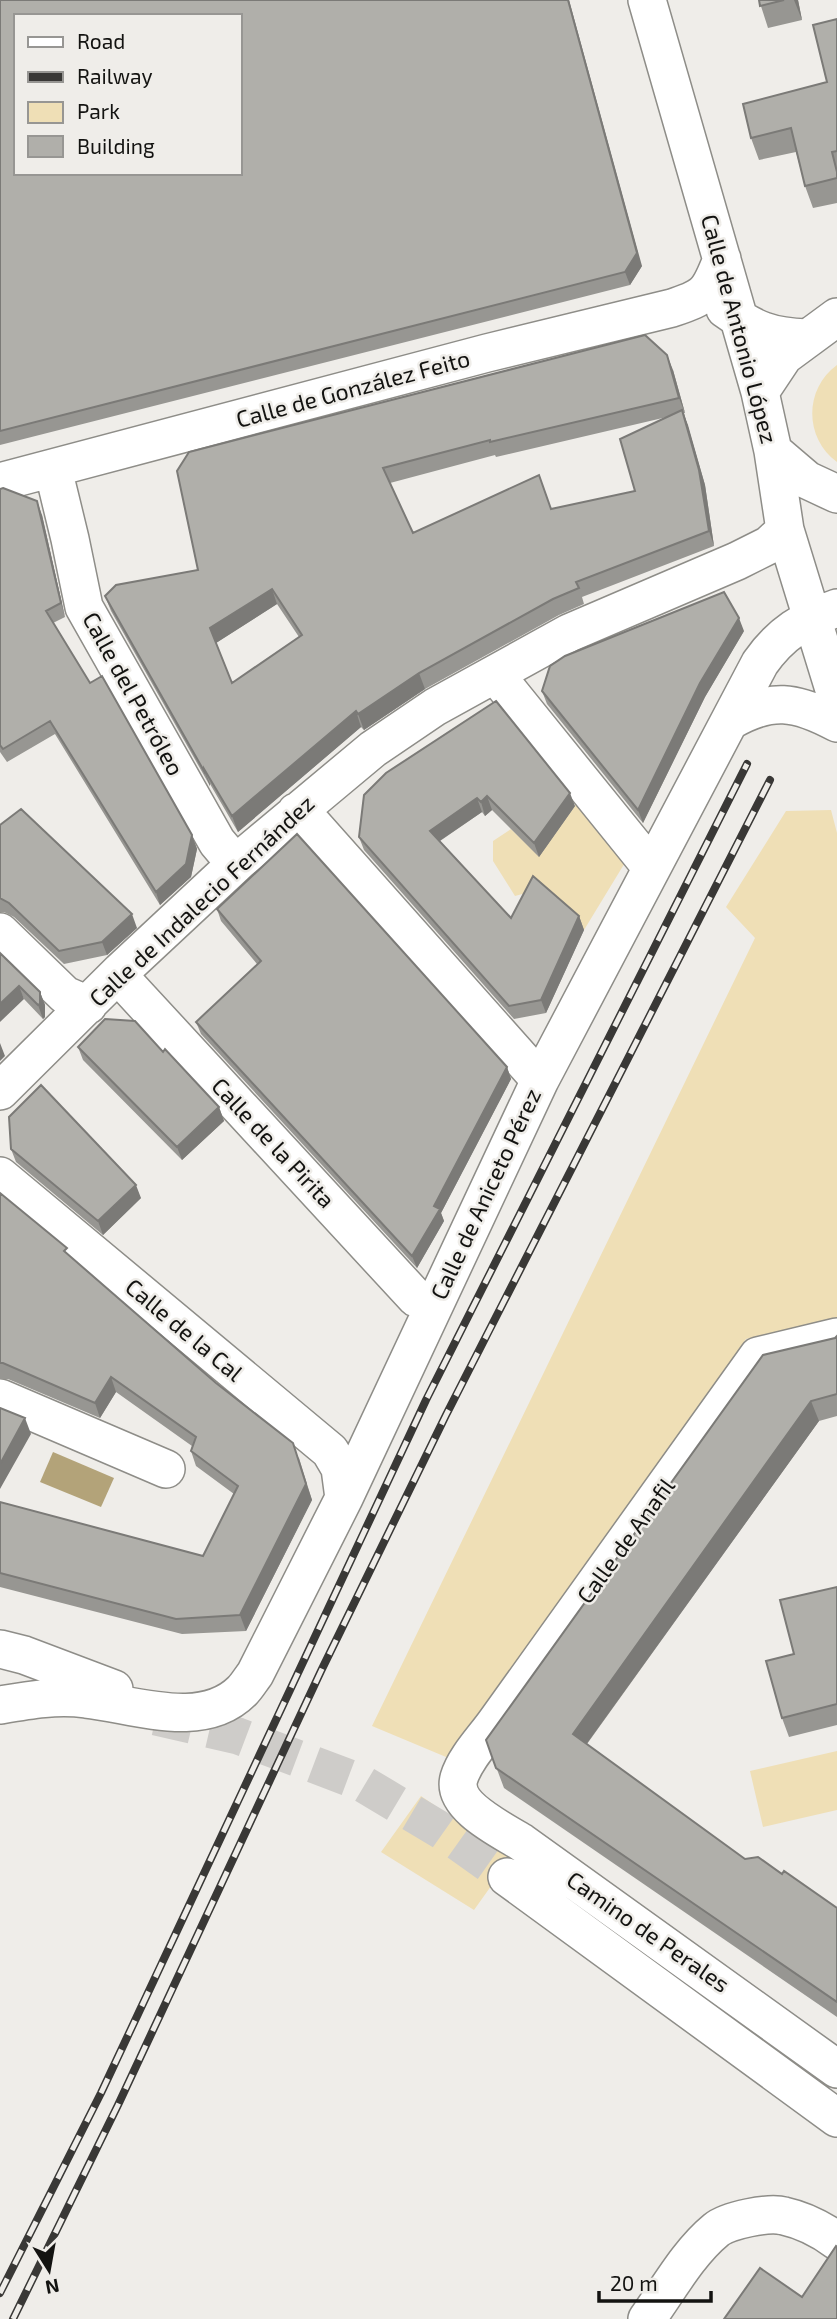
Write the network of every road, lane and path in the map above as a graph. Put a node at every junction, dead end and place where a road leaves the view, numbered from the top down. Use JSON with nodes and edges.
{"nodes":[{"id":1,"x":647,"y":0,"type":"edge"},
{"id":2,"x":722,"y":259,"type":"junction"},
{"id":3,"x":704,"y":294,"type":"junction"},
{"id":4,"x":837,"y":317,"type":"edge"},
{"id":5,"x":737,"y":318,"type":"junction"},
{"id":6,"x":807,"y":338,"type":"junction"},
{"id":7,"x":760,"y":392,"type":"junction"},
{"id":8,"x":773,"y":452,"type":"junction"},
{"id":9,"x":53,"y":469,"type":"junction"},
{"id":10,"x":0,"y":482,"type":"edge"},
{"id":11,"x":837,"y":494,"type":"edge"},
{"id":12,"x":785,"y":530,"type":"junction"},
{"id":13,"x":824,"y":613,"type":"edge"},
{"id":14,"x":495,"y":674,"type":"junction"},
{"id":15,"x":837,"y":699,"type":"edge"},
{"id":16,"x":730,"y":721,"type":"junction"},
{"id":17,"x":837,"y":723,"type":"edge"},
{"id":18,"x":296,"y":811,"type":"junction"},
{"id":19,"x":240,"y":860,"type":"junction"},
{"id":20,"x":651,"y":867,"type":"junction"},
{"id":21,"x":0,"y":932,"type":"edge"},
{"id":22,"x":121,"y":971,"type":"junction"},
{"id":23,"x":88,"y":1005,"type":"junction"},
{"id":24,"x":540,"y":1080,"type":"junction"},
{"id":25,"x":0,"y":1091,"type":"edge"},
{"id":26,"x":0,"y":1176,"type":"edge"},
{"id":27,"x":434,"y":1303,"type":"junction"},
{"id":28,"x":837,"y":1337,"type":"edge"},
{"id":29,"x":0,"y":1398,"type":"edge"},
{"id":30,"x":166,"y":1469,"type":"dead end"},
{"id":31,"x":344,"y":1498,"type":"junction"},
{"id":32,"x":0,"y":1650,"type":"edge"},
{"id":33,"x":0,"y":1704,"type":"edge"},
{"id":34,"x":136,"y":1707,"type":"junction"},
{"id":35,"x":461,"y":1795,"type":"joint"},
{"id":36,"x":507,"y":1877,"type":"tunnel mouth"},
{"id":37,"x":837,"y":2069,"type":"edge"},
{"id":38,"x":837,"y":2118,"type":"edge"},
{"id":39,"x":837,"y":2241,"type":"edge"},
{"id":40,"x":647,"y":2319,"type":"edge"}],
"edges":[{"from":1,"to":2,"type":"street","name":"Calle de Antonio López"},
{"from":2,"to":3,"type":"street"},
{"from":2,"to":5,"type":"street","name":"Calle de Antonio López"},
{"from":3,"to":5,"type":"street"},
{"from":3,"to":9,"type":"street","name":"Calle de González Feito"},
{"from":4,"to":6,"type":"street"},
{"from":5,"to":6,"type":"street"},
{"from":5,"to":7,"type":"street","name":"Calle de Antonio López"},
{"from":6,"to":7,"type":"street"},
{"from":7,"to":8,"type":"street","name":"Calle de Antonio López"},
{"from":8,"to":11,"type":"street"},
{"from":8,"to":12,"type":"street","name":"Calle de Antonio López"},
{"from":9,"to":10,"type":"street","name":"Calle de González Feito"},
{"from":9,"to":19,"type":"street","name":"Calle del Petróleo"},
{"from":12,"to":13,"type":"street","name":"Calle de Antonio López"},
{"from":12,"to":14,"type":"street","name":"Calle de Indalecio Fernández"},
{"from":13,"to":15,"type":"street","name":"Calle de Antonio López"},
{"from":13,"to":16,"type":"street","name":"Calle de Aniceto Pérez"},
{"from":14,"to":18,"type":"street","name":"Calle de Indalecio Fernández"},
{"from":14,"to":20,"type":"street"},
{"from":16,"to":17,"type":"street"},
{"from":16,"to":20,"type":"street","name":"Calle de Aniceto Pérez"},
{"from":18,"to":19,"type":"street","name":"Calle de Indalecio Fernández"},
{"from":18,"to":24,"type":"street"},
{"from":19,"to":22,"type":"street","name":"Calle de Indalecio Fernández"},
{"from":20,"to":24,"type":"street","name":"Calle de Aniceto Pérez"},
{"from":21,"to":23,"type":"street"},
{"from":22,"to":23,"type":"street","name":"Calle de Indalecio Fernández"},
{"from":22,"to":27,"type":"street","name":"Calle de la Pirita"},
{"from":23,"to":25,"type":"street","name":"Calle de Indalecio Fernández"},
{"from":24,"to":27,"type":"street","name":"Calle de Aniceto Pérez"},
{"from":26,"to":31,"type":"street","name":"Calle de la Cal"},
{"from":27,"to":31,"type":"street","name":"Calle de Aniceto Pérez"},
{"from":28,"to":35,"type":"street","name":"Calle de Anafil"},
{"from":29,"to":30,"type":"street"},
{"from":31,"to":34,"type":"street","name":"Calle de Aniceto Pérez"},
{"from":32,"to":34,"type":"street"},
{"from":33,"to":34,"type":"street"},
{"from":35,"to":37,"type":"street","name":"Camino de Perales"},
{"from":36,"to":38,"type":"street","name":"Camino de Perales"},
{"from":39,"to":40,"type":"street"}]}
